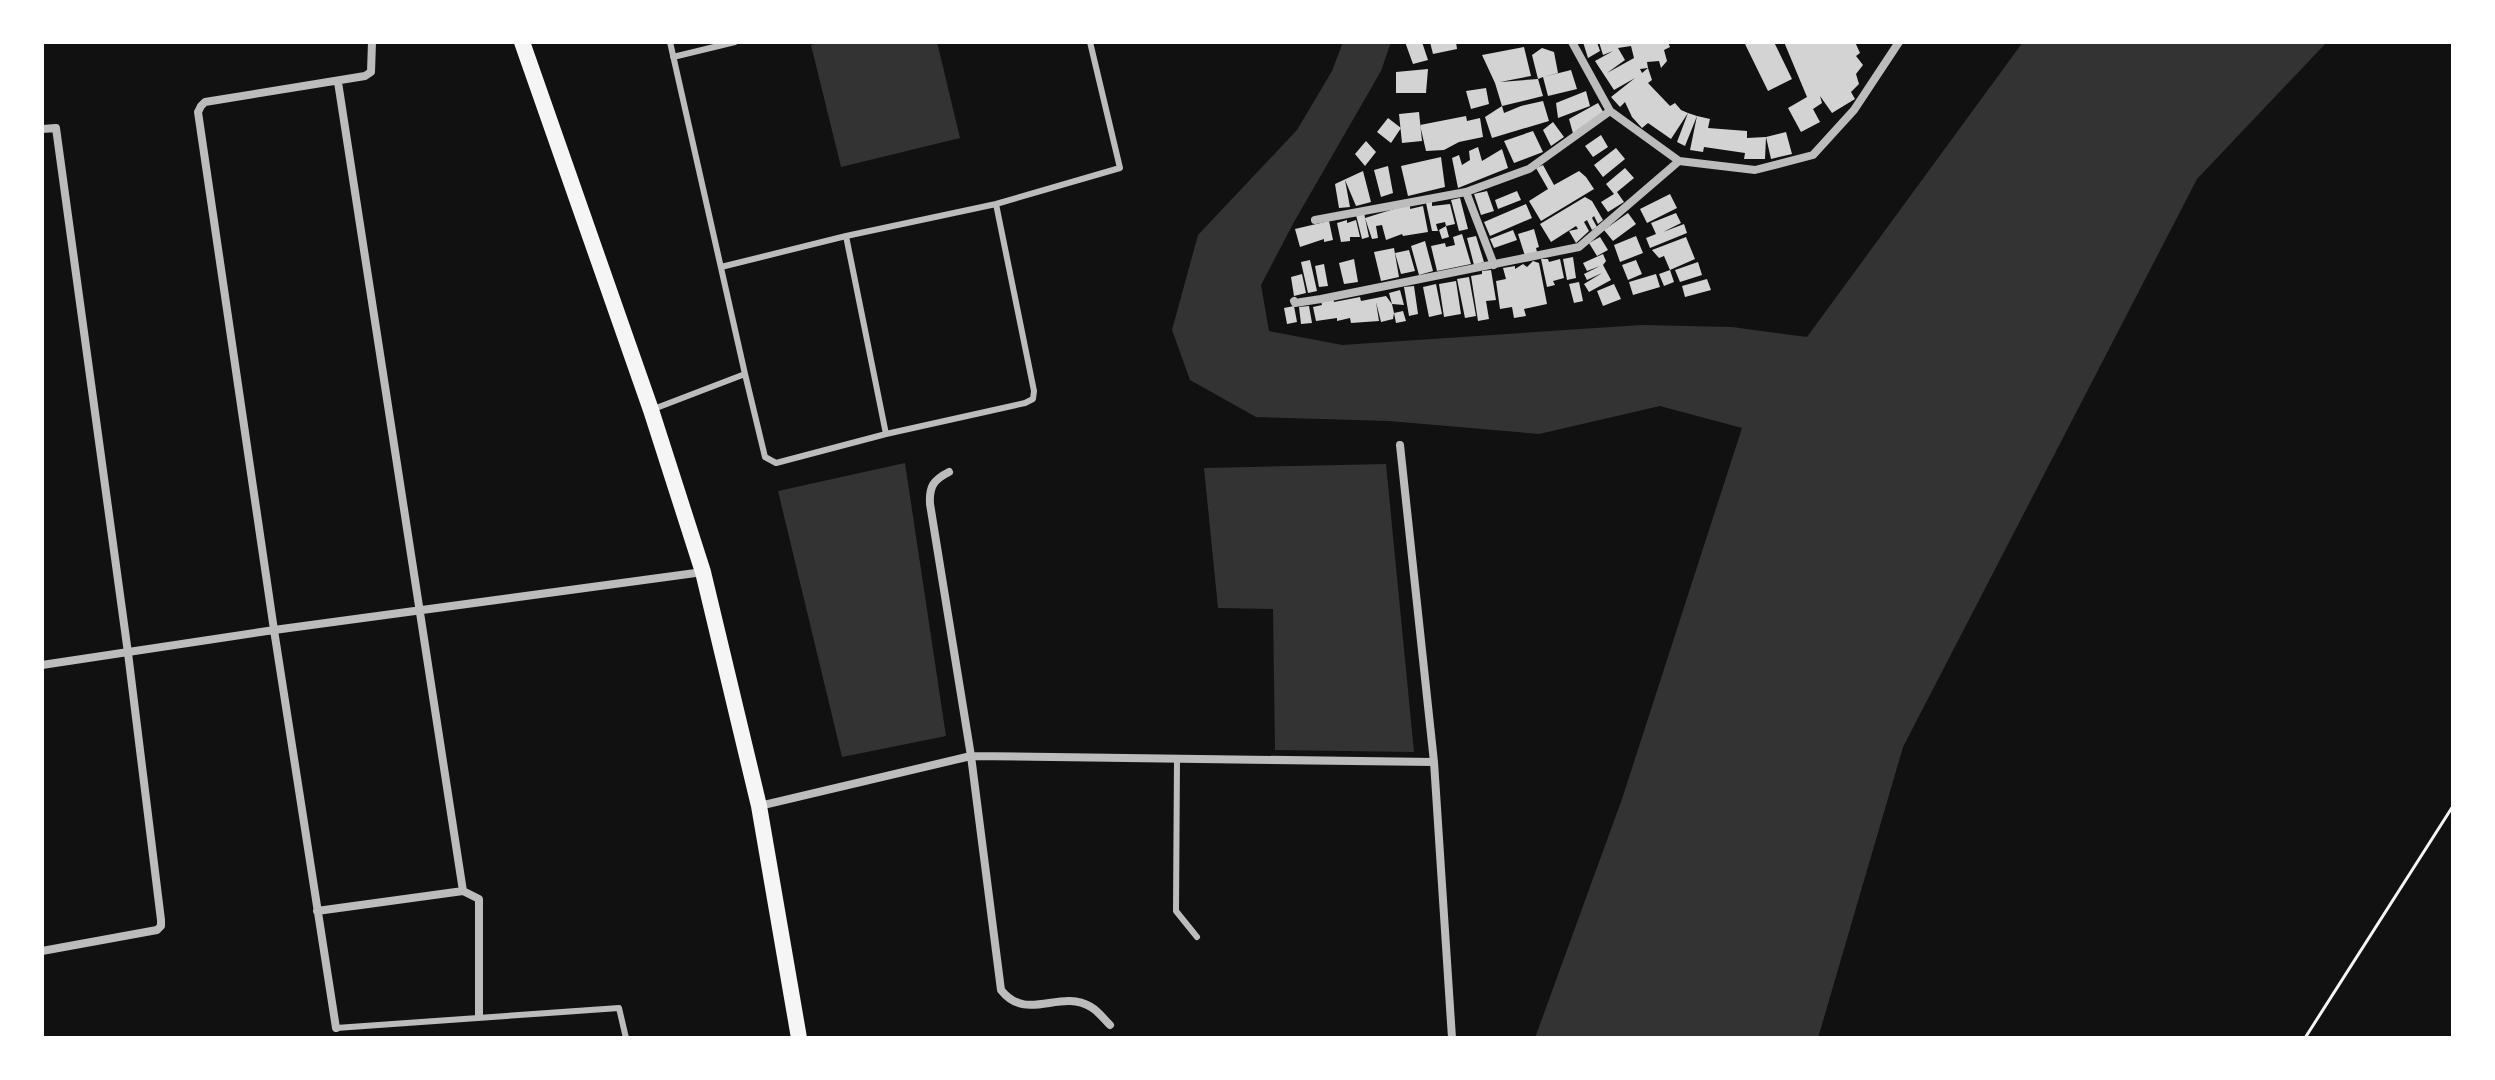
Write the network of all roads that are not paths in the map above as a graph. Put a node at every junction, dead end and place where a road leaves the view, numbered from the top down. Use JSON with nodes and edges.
{"nodes":[{"id":1,"x":372,"y":42,"type":"edge"},
{"id":2,"x":522,"y":42,"type":"edge"},
{"id":3,"x":670,"y":42,"type":"edge"},
{"id":4,"x":735,"y":42,"type":"edge"},
{"id":5,"x":1090,"y":42,"type":"edge"},
{"id":6,"x":1572,"y":42,"type":"edge"},
{"id":7,"x":1899,"y":42,"type":"edge"},
{"id":8,"x":673,"y":57,"type":"junction"},
{"id":9,"x":338,"y":82,"type":"junction"},
{"id":10,"x":1610,"y":111,"type":"junction"},
{"id":11,"x":42,"y":129,"type":"edge"},
{"id":12,"x":1679,"y":161,"type":"junction"},
{"id":13,"x":1466,"y":192,"type":"junction"},
{"id":14,"x":996,"y":204,"type":"junction"},
{"id":15,"x":1315,"y":220,"type":"dead end"},
{"id":16,"x":846,"y":236,"type":"junction"},
{"id":17,"x":1494,"y":265,"type":"junction"},
{"id":18,"x":721,"y":267,"type":"junction"},
{"id":19,"x":1294,"y":301,"type":"dead end"},
{"id":20,"x":745,"y":374,"type":"junction"},
{"id":21,"x":651,"y":410,"type":"junction"},
{"id":22,"x":886,"y":434,"type":"junction"},
{"id":23,"x":1400,"y":445,"type":"dead end"},
{"id":24,"x":949,"y":472,"type":"dead end"},
{"id":25,"x":703,"y":572,"type":"junction"},
{"id":26,"x":420,"y":610,"type":"junction"},
{"id":27,"x":274,"y":630,"type":"junction"},
{"id":28,"x":128,"y":653,"type":"junction"},
{"id":29,"x":42,"y":665,"type":"edge"},
{"id":30,"x":971,"y":756,"type":"junction"},
{"id":31,"x":1177,"y":759,"type":"junction"},
{"id":32,"x":1434,"y":762,"type":"junction"},
{"id":33,"x":759,"y":806,"type":"junction"},
{"id":34,"x":463,"y":891,"type":"junction"},
{"id":35,"x":317,"y":911,"type":"junction"},
{"id":36,"x":1197,"y":937,"type":"dead end"},
{"id":37,"x":42,"y":951,"type":"edge"},
{"id":38,"x":479,"y":1016,"type":"junction"},
{"id":39,"x":1110,"y":1025,"type":"dead end"},
{"id":40,"x":336,"y":1028,"type":"joint"},
{"id":41,"x":626,"y":1038,"type":"edge"},
{"id":42,"x":799,"y":1038,"type":"edge"},
{"id":43,"x":1452,"y":1038,"type":"edge"}],
"edges":[{"from":1,"to":9,"type":"street"},
{"from":2,"to":21,"type":"main road"},
{"from":3,"to":8,"type":"lane"},
{"from":4,"to":8,"type":"lane"},
{"from":5,"to":14,"type":"lane"},
{"from":6,"to":10,"type":"street"},
{"from":7,"to":12,"type":"street"},
{"from":8,"to":18,"type":"lane"},
{"from":9,"to":26,"type":"street"},
{"from":9,"to":27,"type":"street"},
{"from":10,"to":12,"type":"street"},
{"from":10,"to":13,"type":"street"},
{"from":11,"to":28,"type":"street"},
{"from":12,"to":17,"type":"street"},
{"from":13,"to":15,"type":"street"},
{"from":13,"to":17,"type":"street"},
{"from":14,"to":16,"type":"lane"},
{"from":14,"to":22,"type":"lane"},
{"from":16,"to":18,"type":"lane"},
{"from":16,"to":22,"type":"lane"},
{"from":17,"to":19,"type":"street"},
{"from":18,"to":20,"type":"lane"},
{"from":20,"to":21,"type":"lane"},
{"from":20,"to":22,"type":"lane"},
{"from":21,"to":25,"type":"main road"},
{"from":23,"to":32,"type":"street"},
{"from":24,"to":30,"type":"street"},
{"from":25,"to":26,"type":"street"},
{"from":25,"to":33,"type":"main road"},
{"from":26,"to":27,"type":"street"},
{"from":26,"to":34,"type":"street"},
{"from":27,"to":28,"type":"street"},
{"from":27,"to":35,"type":"street"},
{"from":28,"to":29,"type":"street"},
{"from":28,"to":37,"type":"street"},
{"from":30,"to":31,"type":"street"},
{"from":30,"to":33,"type":"street"},
{"from":30,"to":39,"type":"street"},
{"from":31,"to":32,"type":"street"},
{"from":31,"to":36,"type":"lane"},
{"from":32,"to":43,"type":"street"},
{"from":33,"to":42,"type":"main road"},
{"from":34,"to":35,"type":"street"},
{"from":34,"to":38,"type":"street"},
{"from":35,"to":40,"type":"street"},
{"from":38,"to":40,"type":"lane"},
{"from":38,"to":41,"type":"lane"}]}
